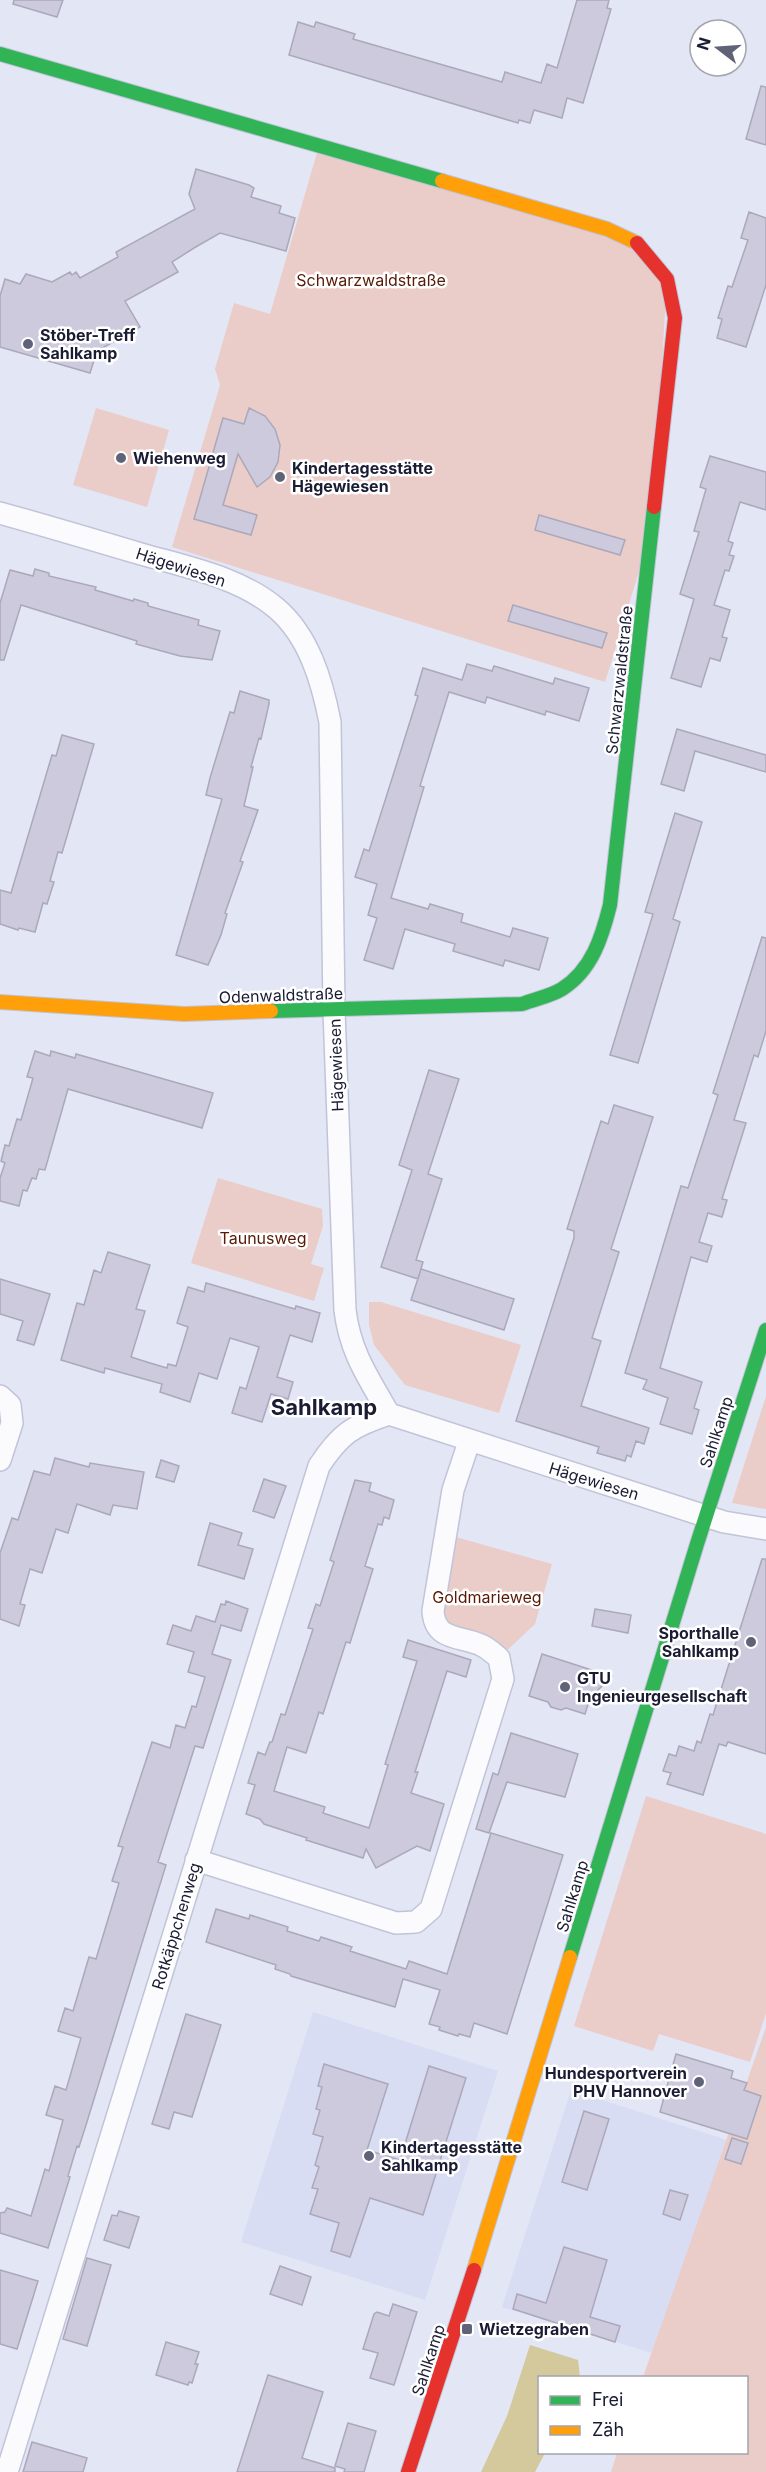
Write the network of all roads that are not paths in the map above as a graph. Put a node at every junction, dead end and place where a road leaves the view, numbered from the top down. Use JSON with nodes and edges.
{"nodes":[{"id":1,"x":0,"y":54,"type":"edge"},
{"id":2,"x":0,"y":513,"type":"edge"},
{"id":3,"x":561,"y":990,"type":"joint"},
{"id":4,"x":0,"y":1002,"type":"edge"},
{"id":5,"x":334,"y":1010,"type":"junction"},
{"id":6,"x":766,"y":1330,"type":"edge"},
{"id":7,"x":5,"y":1401,"type":"edge"},
{"id":8,"x":388,"y":1414,"type":"junction"},
{"id":9,"x":469,"y":1442,"type":"junction"},
{"id":10,"x":0,"y":1460,"type":"edge"},
{"id":11,"x":706,"y":1516,"type":"junction"},
{"id":12,"x":766,"y":1529,"type":"edge"},
{"id":13,"x":196,"y":1860,"type":"junction"},
{"id":14,"x":8,"y":2472,"type":"edge"},
{"id":15,"x":408,"y":2472,"type":"edge"}],
"edges":[{"from":1,"to":3,"type":"street","name":"Schwarzwaldstraße"},
{"from":2,"to":5,"type":"street","name":"Hägewiesen"},
{"from":3,"to":5,"type":"street","name":"Odenwaldstraße"},
{"from":4,"to":5,"type":"street","name":"Odenwaldstraße"},
{"from":5,"to":8,"type":"street","name":"Hägewiesen"},
{"from":6,"to":11,"type":"street","name":"Sahlkamp"},
{"from":7,"to":10,"type":"street"},
{"from":8,"to":9,"type":"street","name":"Hägewiesen"},
{"from":8,"to":13,"type":"street","name":"Rotkäppchenweg"},
{"from":9,"to":11,"type":"street","name":"Hägewiesen"},
{"from":9,"to":13,"type":"street"},
{"from":11,"to":12,"type":"street","name":"Hägewiesen"},
{"from":11,"to":15,"type":"street","name":"Sahlkamp"},
{"from":13,"to":14,"type":"street","name":"Rotkäppchenweg"}]}
